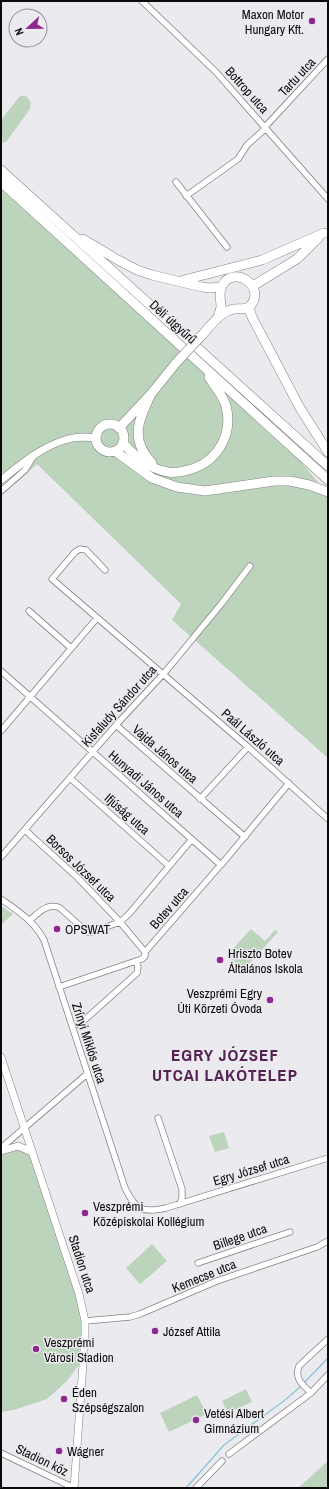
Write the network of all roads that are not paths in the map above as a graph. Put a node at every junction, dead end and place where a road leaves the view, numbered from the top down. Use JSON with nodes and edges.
{"nodes":[{"id":1,"x":142,"y":1,"type":"edge"},
{"id":2,"x":328,"y":59,"type":"edge"},
{"id":3,"x":265,"y":127,"type":"junction"},
{"id":4,"x":1,"y":170,"type":"edge"},
{"id":5,"x":1,"y":182,"type":"edge"},
{"id":6,"x":176,"y":182,"type":"dead end"},
{"id":7,"x":186,"y":196,"type":"junction"},
{"id":8,"x":328,"y":199,"type":"edge"},
{"id":9,"x":64,"y":227,"type":"junction"},
{"id":10,"x":326,"y":230,"type":"edge"},
{"id":11,"x":227,"y":247,"type":"dead end"},
{"id":12,"x":176,"y":282,"type":"junction"},
{"id":13,"x":253,"y":286,"type":"junction"},
{"id":14,"x":221,"y":287,"type":"junction"},
{"id":15,"x":248,"y":308,"type":"junction"},
{"id":16,"x":218,"y":319,"type":"junction"},
{"id":17,"x":197,"y":361,"type":"junction"},
{"id":18,"x":151,"y":394,"type":"junction"},
{"id":19,"x":119,"y":428,"type":"junction"},
{"id":20,"x":96,"y":438,"type":"junction"},
{"id":21,"x":123,"y":442,"type":"junction"},
{"id":22,"x":115,"y":451,"type":"junction"},
{"id":23,"x":328,"y":452,"type":"edge"},
{"id":24,"x":34,"y":456,"type":"junction"},
{"id":25,"x":328,"y":466,"type":"edge"},
{"id":26,"x":161,"y":471,"type":"junction"},
{"id":27,"x":1,"y":480,"type":"edge"},
{"id":28,"x":328,"y":480,"type":"edge"},
{"id":29,"x":1,"y":491,"type":"edge"},
{"id":30,"x":328,"y":492,"type":"edge"},
{"id":31,"x":250,"y":566,"type":"dead end"},
{"id":32,"x":105,"y":570,"type":"dead end"},
{"id":33,"x":29,"y":611,"type":"dead end"},
{"id":34,"x":97,"y":618,"type":"junction"},
{"id":35,"x":71,"y":648,"type":"junction"},
{"id":36,"x":1,"y":671,"type":"edge"},
{"id":37,"x":163,"y":674,"type":"junction"},
{"id":38,"x":30,"y":697,"type":"junction"},
{"id":39,"x":116,"y":725,"type":"junction"},
{"id":40,"x":1,"y":731,"type":"edge"},
{"id":41,"x":248,"y":747,"type":"junction"},
{"id":42,"x":93,"y":752,"type":"junction"},
{"id":43,"x":70,"y":778,"type":"junction"},
{"id":44,"x":289,"y":783,"type":"junction"},
{"id":45,"x":200,"y":799,"type":"junction"},
{"id":46,"x":328,"y":819,"type":"edge"},
{"id":47,"x":25,"y":830,"type":"junction"},
{"id":48,"x":244,"y":837,"type":"junction"},
{"id":49,"x":192,"y":839,"type":"junction"},
{"id":50,"x":1,"y":857,"type":"edge"},
{"id":51,"x":169,"y":866,"type":"junction"},
{"id":52,"x":220,"y":867,"type":"junction"},
{"id":53,"x":1,"y":899,"type":"edge"},
{"id":54,"x":30,"y":920,"type":"junction"},
{"id":55,"x":120,"y":922,"type":"junction"},
{"id":56,"x":145,"y":952,"type":"junction"},
{"id":57,"x":136,"y":961,"type":"junction"},
{"id":58,"x":59,"y":987,"type":"junction"},
{"id":59,"x":79,"y":1024,"type":"dead end"},
{"id":60,"x":1,"y":1057,"type":"edge"},
{"id":61,"x":88,"y":1074,"type":"junction"},
{"id":62,"x":158,"y":1118,"type":"dead end"},
{"id":63,"x":25,"y":1129,"type":"junction"},
{"id":64,"x":1,"y":1150,"type":"edge"},
{"id":65,"x":32,"y":1152,"type":"junction"},
{"id":66,"x":328,"y":1158,"type":"edge"},
{"id":67,"x":180,"y":1204,"type":"junction"},
{"id":68,"x":137,"y":1206,"type":"joint"},
{"id":69,"x":290,"y":1232,"type":"dead end"},
{"id":70,"x":328,"y":1241,"type":"edge"},
{"id":71,"x":198,"y":1263,"type":"dead end"},
{"id":72,"x":85,"y":1321,"type":"junction"},
{"id":73,"x":328,"y":1338,"type":"edge"},
{"id":74,"x":328,"y":1375,"type":"edge"},
{"id":75,"x":311,"y":1393,"type":"junction"},
{"id":76,"x":1,"y":1453,"type":"edge"},
{"id":77,"x":229,"y":1454,"type":"dead end"},
{"id":78,"x":222,"y":1462,"type":"dead end"},
{"id":79,"x":74,"y":1488,"type":"edge"},
{"id":80,"x":196,"y":1488,"type":"edge"}],
"edges":[{"from":1,"to":3,"type":"street","name":"Bottrop utca"},
{"from":2,"to":3,"type":"street","name":"Tartu utca"},
{"from":3,"to":7,"type":"street","name":"Tartu utca"},
{"from":3,"to":8,"type":"street","name":"Bottrop utca"},
{"from":4,"to":9,"type":"main road","name":"Déli útgyűrű"},
{"from":5,"to":17,"type":"main road","name":"Déli útgyűrű"},
{"from":6,"to":7,"type":"street"},
{"from":7,"to":11,"type":"street"},
{"from":9,"to":12,"type":"main road"},
{"from":9,"to":25,"type":"main road","name":"Déli útgyűrű"},
{"from":10,"to":12,"type":"main road"},
{"from":10,"to":13,"type":"main road"},
{"from":12,"to":14,"type":"main road"},
{"from":13,"to":14,"type":"main road"},
{"from":13,"to":15,"type":"main road"},
{"from":14,"to":16,"type":"main road"},
{"from":15,"to":16,"type":"main road"},
{"from":15,"to":23,"type":"main road"},
{"from":16,"to":18,"type":"main road","bridge":true},
{"from":17,"to":26,"type":"main road"},
{"from":17,"to":28,"type":"main road","name":"Déli útgyűrű"},
{"from":18,"to":19,"type":"main road"},
{"from":18,"to":26,"type":"main road"},
{"from":19,"to":20,"type":"main road"},
{"from":19,"to":21,"type":"main road"},
{"from":20,"to":22,"type":"main road"},
{"from":20,"to":24,"type":"street"},
{"from":21,"to":22,"type":"main road"},
{"from":21,"to":26,"type":"main road"},
{"from":22,"to":30,"type":"main road"},
{"from":24,"to":27,"type":"street"},
{"from":24,"to":29,"type":"street"},
{"from":31,"to":37,"type":"street","name":"Kisfaludy Sándor utca"},
{"from":32,"to":34,"type":"street","name":"Paál László utca"},
{"from":33,"to":35,"type":"street"},
{"from":34,"to":35,"type":"street"},
{"from":34,"to":37,"type":"street","name":"Paál László utca"},
{"from":35,"to":38,"type":"street"},
{"from":36,"to":38,"type":"street","name":"Hunyadi János utca"},
{"from":37,"to":39,"type":"street","name":"Kisfaludy Sándor utca"},
{"from":37,"to":41,"type":"street","name":"Paál László utca"},
{"from":38,"to":40,"type":"street"},
{"from":38,"to":42,"type":"street","name":"Hunyadi János utca"},
{"from":39,"to":42,"type":"street","name":"Kisfaludy Sándor utca"},
{"from":39,"to":45,"type":"street","name":"Vajda János utca"},
{"from":41,"to":44,"type":"street","name":"Paál László utca"},
{"from":41,"to":45,"type":"street","name":"Vajda János utca"},
{"from":42,"to":43,"type":"street","name":"Kisfaludy Sándor utca"},
{"from":42,"to":49,"type":"street","name":"Hunyadi János utca"},
{"from":43,"to":47,"type":"street","name":"Kisfaludy Sándor utca"},
{"from":43,"to":51,"type":"street","name":"Ifjúság utca"},
{"from":44,"to":46,"type":"street","name":"Paál László utca"},
{"from":44,"to":48,"type":"street","name":"Botev utca"},
{"from":45,"to":48,"type":"street","name":"Vajda János utca"},
{"from":47,"to":50,"type":"street","name":"Kisfaludy Sándor utca"},
{"from":47,"to":55,"type":"street","name":"Borsos József utca"},
{"from":48,"to":52,"type":"street","name":"Botev utca"},
{"from":49,"to":51,"type":"street"},
{"from":49,"to":52,"type":"street","name":"Hunyadi János utca"},
{"from":51,"to":55,"type":"street"},
{"from":52,"to":56,"type":"street","name":"Botev utca"},
{"from":53,"to":54,"type":"street","name":"Zrínyi Miklós utca"},
{"from":54,"to":55,"type":"street"},
{"from":54,"to":58,"type":"street","name":"Zrínyi Miklós utca"},
{"from":55,"to":56,"type":"street","name":"Borsos József utca"},
{"from":56,"to":57,"type":"street","name":"Botev utca"},
{"from":57,"to":58,"type":"street","name":"Botev utca"},
{"from":57,"to":59,"type":"street","name":"Botev utca"},
{"from":58,"to":61,"type":"street","name":"Zrínyi Miklós utca"},
{"from":60,"to":63,"type":"street","name":"Stadion utca"},
{"from":61,"to":63,"type":"street"},
{"from":61,"to":68,"type":"street","name":"Zrínyi Miklós utca"},
{"from":62,"to":67,"type":"street"},
{"from":63,"to":64,"type":"street"},
{"from":63,"to":65,"type":"street","name":"Stadion utca"},
{"from":64,"to":65,"type":"street"},
{"from":65,"to":72,"type":"street","name":"Stadion utca"},
{"from":66,"to":67,"type":"street","name":"Egry József utca"},
{"from":67,"to":68,"type":"street","name":"Egry József utca"},
{"from":69,"to":71,"type":"street","name":"Billege utca"},
{"from":70,"to":72,"type":"street","name":"Kemecse utca"},
{"from":72,"to":79,"type":"street","name":"Stadion utca"},
{"from":73,"to":75,"type":"street"},
{"from":74,"to":75,"type":"street"},
{"from":75,"to":77,"type":"street"},
{"from":76,"to":79,"type":"street","name":"Stadion köz"},
{"from":78,"to":80,"type":"street"}]}
